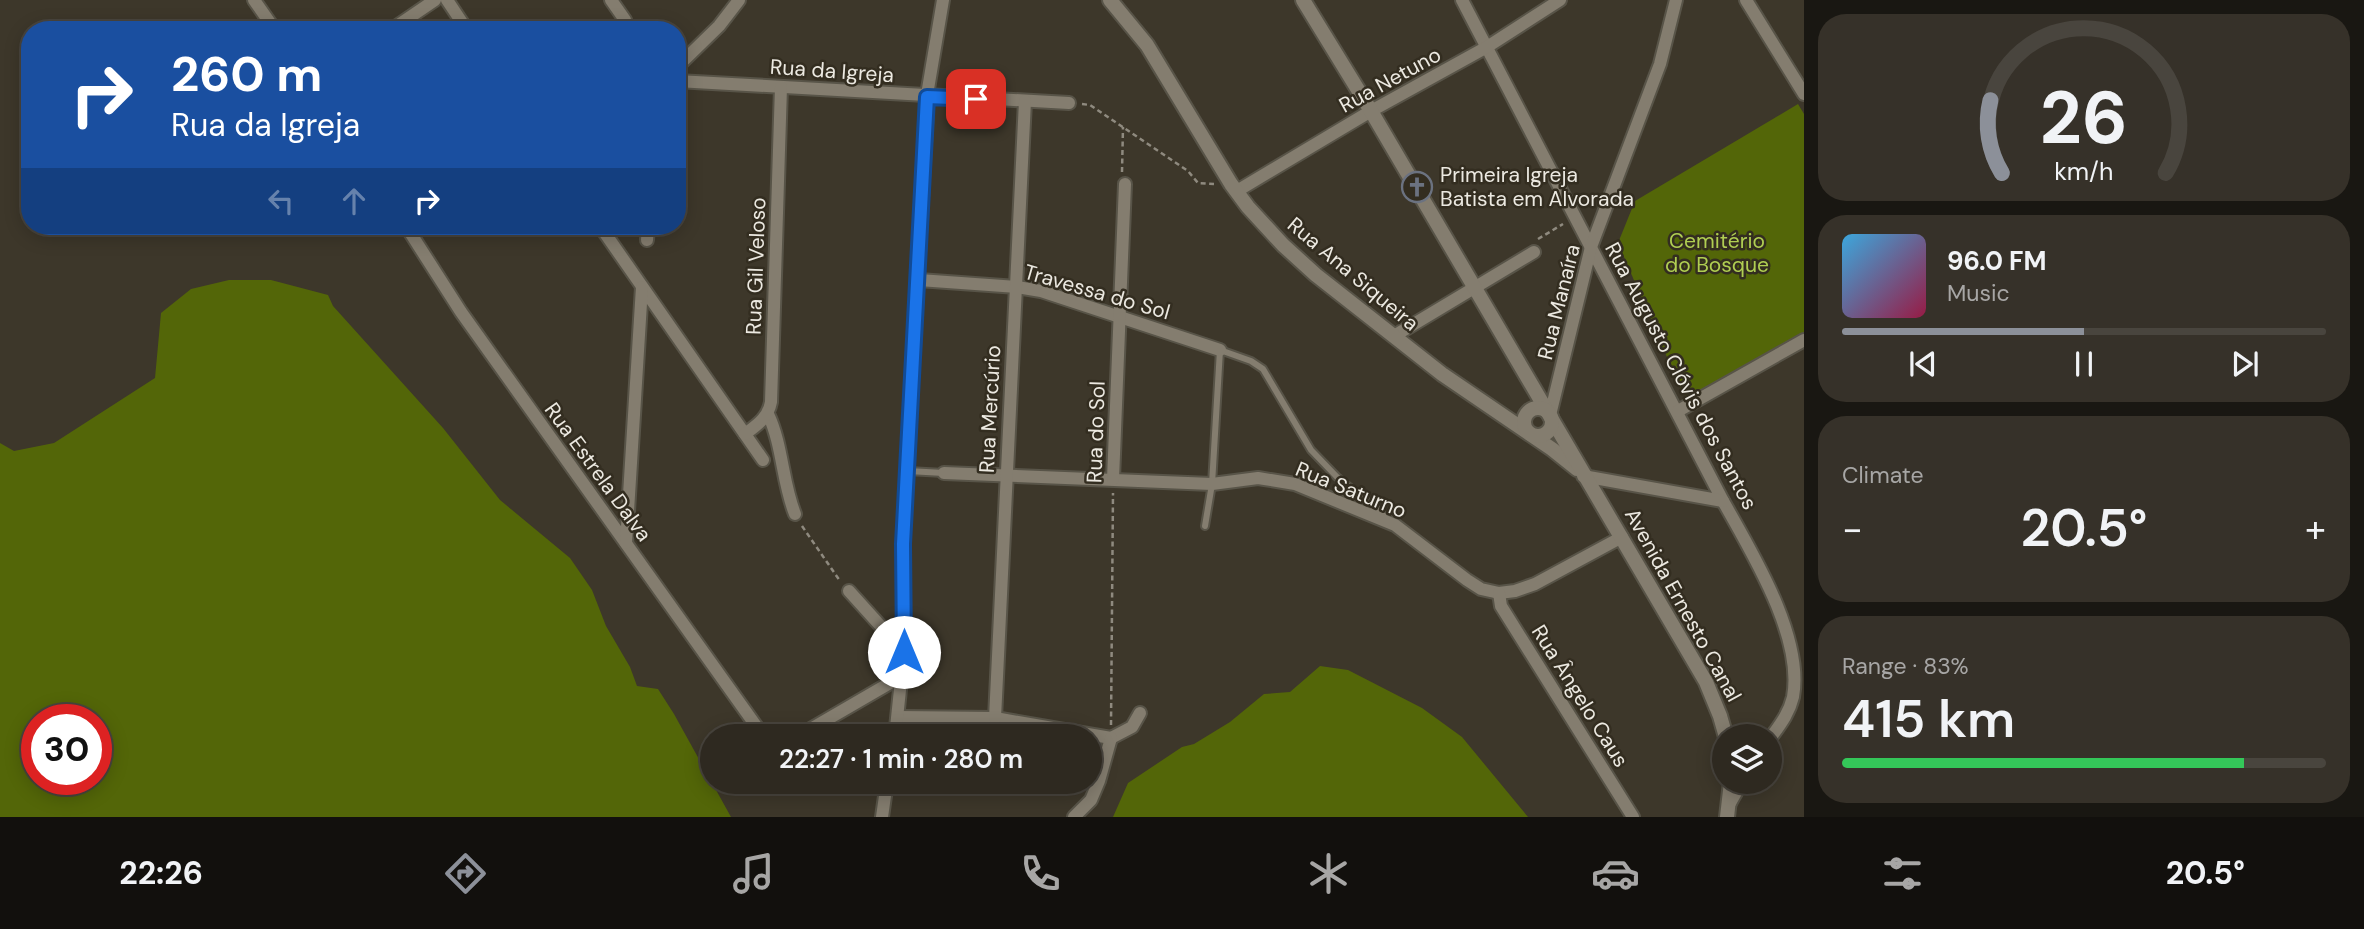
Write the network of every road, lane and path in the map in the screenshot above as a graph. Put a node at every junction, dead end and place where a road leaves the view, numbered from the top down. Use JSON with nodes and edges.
{"nodes":[{"id":1,"x":254,"y":0,"type":"edge"},
{"id":2,"x":435,"y":0,"type":"edge"},
{"id":3,"x":447,"y":0,"type":"edge"},
{"id":4,"x":611,"y":0,"type":"edge"},
{"id":5,"x":739,"y":0,"type":"edge"},
{"id":6,"x":943,"y":0,"type":"edge"},
{"id":7,"x":1110,"y":0,"type":"edge"},
{"id":8,"x":1303,"y":0,"type":"edge"},
{"id":9,"x":1462,"y":0,"type":"edge"},
{"id":10,"x":1560,"y":0,"type":"edge"},
{"id":11,"x":1676,"y":0,"type":"edge"},
{"id":12,"x":1746,"y":0,"type":"edge"},
{"id":13,"x":625,"y":20,"type":"dead end"},
{"id":14,"x":269,"y":21,"type":"edge"},
{"id":15,"x":404,"y":21,"type":"edge"},
{"id":16,"x":461,"y":21,"type":"edge"},
{"id":17,"x":1487,"y":47,"type":"junction"},
{"id":18,"x":686,"y":58,"type":"edge"},
{"id":19,"x":686,"y":82,"type":"edge"},
{"id":20,"x":781,"y":87,"type":"junction"},
{"id":21,"x":1804,"y":94,"type":"edge"},
{"id":22,"x":927,"y":97,"type":"junction"},
{"id":23,"x":1025,"y":101,"type":"junction"},
{"id":24,"x":1069,"y":103,"type":"dead end"},
{"id":25,"x":1090,"y":105,"type":"dead end"},
{"id":26,"x":1371,"y":111,"type":"junction"},
{"id":27,"x":1123,"y":127,"type":"junction"},
{"id":28,"x":1227,"y":177,"type":"junction"},
{"id":29,"x":1125,"y":184,"type":"joint"},
{"id":30,"x":1237,"y":191,"type":"junction"},
{"id":31,"x":1569,"y":220,"type":"dead end"},
{"id":32,"x":412,"y":235,"type":"edge"},
{"id":33,"x":606,"y":235,"type":"edge"},
{"id":34,"x":647,"y":235,"type":"edge"},
{"id":35,"x":647,"y":240,"type":"dead end"},
{"id":36,"x":1536,"y":245,"type":"joint"},
{"id":37,"x":1591,"y":247,"type":"junction"},
{"id":38,"x":919,"y":280,"type":"junction"},
{"id":39,"x":642,"y":287,"type":"junction"},
{"id":40,"x":1017,"y":287,"type":"junction"},
{"id":41,"x":1475,"y":287,"type":"junction"},
{"id":42,"x":1120,"y":316,"type":"junction"},
{"id":43,"x":1394,"y":336,"type":"junction"},
{"id":44,"x":1804,"y":340,"type":"edge"},
{"id":45,"x":1220,"y":350,"type":"junction"},
{"id":46,"x":1525,"y":372,"type":"junction"},
{"id":47,"x":1678,"y":411,"type":"junction"},
{"id":48,"x":1528,"y":413,"type":"junction"},
{"id":49,"x":768,"y":414,"type":"junction"},
{"id":50,"x":1550,"y":415,"type":"junction"},
{"id":51,"x":1502,"y":416,"type":"junction"},
{"id":52,"x":745,"y":434,"type":"junction"},
{"id":53,"x":1529,"y":434,"type":"junction"},
{"id":54,"x":763,"y":460,"type":"dead end"},
{"id":55,"x":908,"y":471,"type":"junction"},
{"id":56,"x":944,"y":473,"type":"joint"},
{"id":57,"x":1006,"y":476,"type":"junction"},
{"id":58,"x":1585,"y":476,"type":"junction"},
{"id":59,"x":1113,"y":479,"type":"junction"},
{"id":60,"x":1212,"y":484,"type":"junction"},
{"id":61,"x":1723,"y":501,"type":"junction"},
{"id":62,"x":795,"y":514,"type":"joint"},
{"id":63,"x":1395,"y":525,"type":"junction"},
{"id":64,"x":1205,"y":526,"type":"dead end"},
{"id":65,"x":1622,"y":537,"type":"junction"},
{"id":66,"x":626,"y":543,"type":"junction"},
{"id":67,"x":849,"y":591,"type":"joint"},
{"id":68,"x":1499,"y":593,"type":"junction"},
{"id":69,"x":904,"y":652,"type":"junction"},
{"id":70,"x":902,"y":676,"type":"junction"},
{"id":71,"x":1140,"y":713,"type":"dead end"},
{"id":72,"x":898,"y":717,"type":"junction"},
{"id":73,"x":995,"y":718,"type":"junction"},
{"id":74,"x":755,"y":724,"type":"edge"},
{"id":75,"x":819,"y":724,"type":"edge"},
{"id":76,"x":897,"y":724,"type":"edge"},
{"id":77,"x":1722,"y":724,"type":"edge"},
{"id":78,"x":1781,"y":724,"type":"edge"},
{"id":79,"x":1111,"y":738,"type":"junction"},
{"id":80,"x":885,"y":794,"type":"edge"},
{"id":81,"x":1736,"y":794,"type":"edge"},
{"id":82,"x":1729,"y":810,"type":"edge"},
{"id":83,"x":882,"y":817,"type":"edge"},
{"id":84,"x":1074,"y":817,"type":"edge"},
{"id":85,"x":1633,"y":817,"type":"edge"}],
"edges":[{"from":1,"to":14,"type":"street"},
{"from":2,"to":15,"type":"street"},
{"from":3,"to":16,"type":"street"},
{"from":4,"to":13,"type":"street"},
{"from":5,"to":18,"type":"street"},
{"from":6,"to":22,"type":"street"},
{"from":7,"to":28,"type":"street","name":"Rua Ana Siqueira"},
{"from":8,"to":26,"type":"street","name":"Avenida Ernesto Canal"},
{"from":9,"to":17,"type":"street","name":"Rua Augusto Clóvis dos Santos"},
{"from":10,"to":17,"type":"street","name":"Rua Netuno"},
{"from":11,"to":37,"type":"street","name":"Rua Manaíra"},
{"from":12,"to":21,"type":"street"},
{"from":17,"to":26,"type":"street","name":"Rua Netuno"},
{"from":17,"to":37,"type":"street","name":"Rua Augusto Clóvis dos Santos"},
{"from":19,"to":20,"type":"street","name":"Rua da Igreja"},
{"from":20,"to":22,"type":"street","name":"Rua da Igreja"},
{"from":20,"to":49,"type":"street","name":"Rua Gil Veloso"},
{"from":22,"to":23,"type":"street","name":"Rua da Igreja"},
{"from":22,"to":38,"type":"street"},
{"from":23,"to":24,"type":"street","name":"Rua da Igreja"},
{"from":23,"to":40,"type":"street","name":"Rua Mercúrio"},
{"from":25,"to":27,"type":"path"},
{"from":26,"to":30,"type":"street","name":"Rua Netuno"},
{"from":26,"to":41,"type":"street","name":"Avenida Ernesto Canal"},
{"from":27,"to":28,"type":"path"},
{"from":27,"to":29,"type":"path"},
{"from":28,"to":30,"type":"street","name":"Rua Ana Siqueira"},
{"from":29,"to":42,"type":"street","name":"Rua do Sol"},
{"from":30,"to":43,"type":"street","name":"Rua Ana Siqueira"},
{"from":31,"to":36,"type":"path"},
{"from":32,"to":66,"type":"street","name":"Rua Estrela Dalva"},
{"from":33,"to":39,"type":"street"},
{"from":34,"to":35,"type":"street"},
{"from":36,"to":41,"type":"street"},
{"from":37,"to":47,"type":"street","name":"Rua Augusto Clóvis dos Santos"},
{"from":37,"to":50,"type":"street","name":"Rua Manaíra"},
{"from":38,"to":40,"type":"street","name":"Travessa do Sol"},
{"from":38,"to":55,"type":"street"},
{"from":39,"to":52,"type":"street"},
{"from":39,"to":66,"type":"street"},
{"from":40,"to":42,"type":"street","name":"Travessa do Sol"},
{"from":40,"to":57,"type":"street","name":"Rua Mercúrio"},
{"from":41,"to":43,"type":"street"},
{"from":41,"to":46,"type":"street","name":"Avenida Ernesto Canal"},
{"from":42,"to":45,"type":"street","name":"Travessa do Sol"},
{"from":42,"to":59,"type":"street","name":"Rua do Sol"},
{"from":43,"to":51,"type":"street","name":"Rua Ana Siqueira"},
{"from":44,"to":47,"type":"street"},
{"from":45,"to":60,"type":"lane"},
{"from":45,"to":63,"type":"lane","name":"Travessa do Sol"},
{"from":46,"to":48,"type":"street","name":"Avenida Ernesto Canal"},
{"from":46,"to":50,"type":"street","name":"Avenida Ernesto Canal"},
{"from":47,"to":61,"type":"street","name":"Rua Augusto Clóvis dos Santos"},
{"from":48,"to":50,"type":"street"},
{"from":48,"to":51,"type":"street"},
{"from":48,"to":53,"type":"street"},
{"from":49,"to":52,"type":"street"},
{"from":49,"to":62,"type":"street"},
{"from":50,"to":53,"type":"street"},
{"from":50,"to":58,"type":"street","name":"Avenida Ernesto Canal"},
{"from":51,"to":53,"type":"street","name":"Rua Ana Siqueira"},
{"from":52,"to":54,"type":"street"},
{"from":53,"to":58,"type":"street","name":"Avenida Ernesto Canal"},
{"from":55,"to":56,"type":"lane","name":"Rua Saturno"},
{"from":55,"to":69,"type":"street"},
{"from":56,"to":57,"type":"street","name":"Rua Saturno"},
{"from":57,"to":59,"type":"street","name":"Rua Saturno"},
{"from":57,"to":73,"type":"street","name":"Rua Mercúrio"},
{"from":58,"to":61,"type":"street"},
{"from":58,"to":65,"type":"street","name":"Avenida Ernesto Canal"},
{"from":59,"to":60,"type":"street","name":"Rua Saturno"},
{"from":59,"to":79,"type":"path","name":"Rua do Sol"},
{"from":60,"to":63,"type":"street","name":"Rua Saturno"},
{"from":60,"to":64,"type":"lane"},
{"from":61,"to":78,"type":"street","name":"Rua Augusto Clóvis dos Santos"},
{"from":62,"to":67,"type":"path"},
{"from":63,"to":68,"type":"street","name":"Rua Saturno"},
{"from":65,"to":68,"type":"street"},
{"from":65,"to":77,"type":"street","name":"Avenida Ernesto Canal"},
{"from":66,"to":74,"type":"street","name":"Rua Estrela Dalva"},
{"from":67,"to":69,"type":"street"},
{"from":68,"to":85,"type":"street","name":"Rua Ângelo Caus"},
{"from":69,"to":70,"type":"street"},
{"from":70,"to":72,"type":"street"},
{"from":70,"to":75,"type":"street"},
{"from":71,"to":79,"type":"street"},
{"from":72,"to":73,"type":"street"},
{"from":72,"to":76,"type":"street"},
{"from":73,"to":79,"type":"street"},
{"from":79,"to":84,"type":"street"},
{"from":80,"to":83,"type":"street"},
{"from":81,"to":82,"type":"street"}]}
